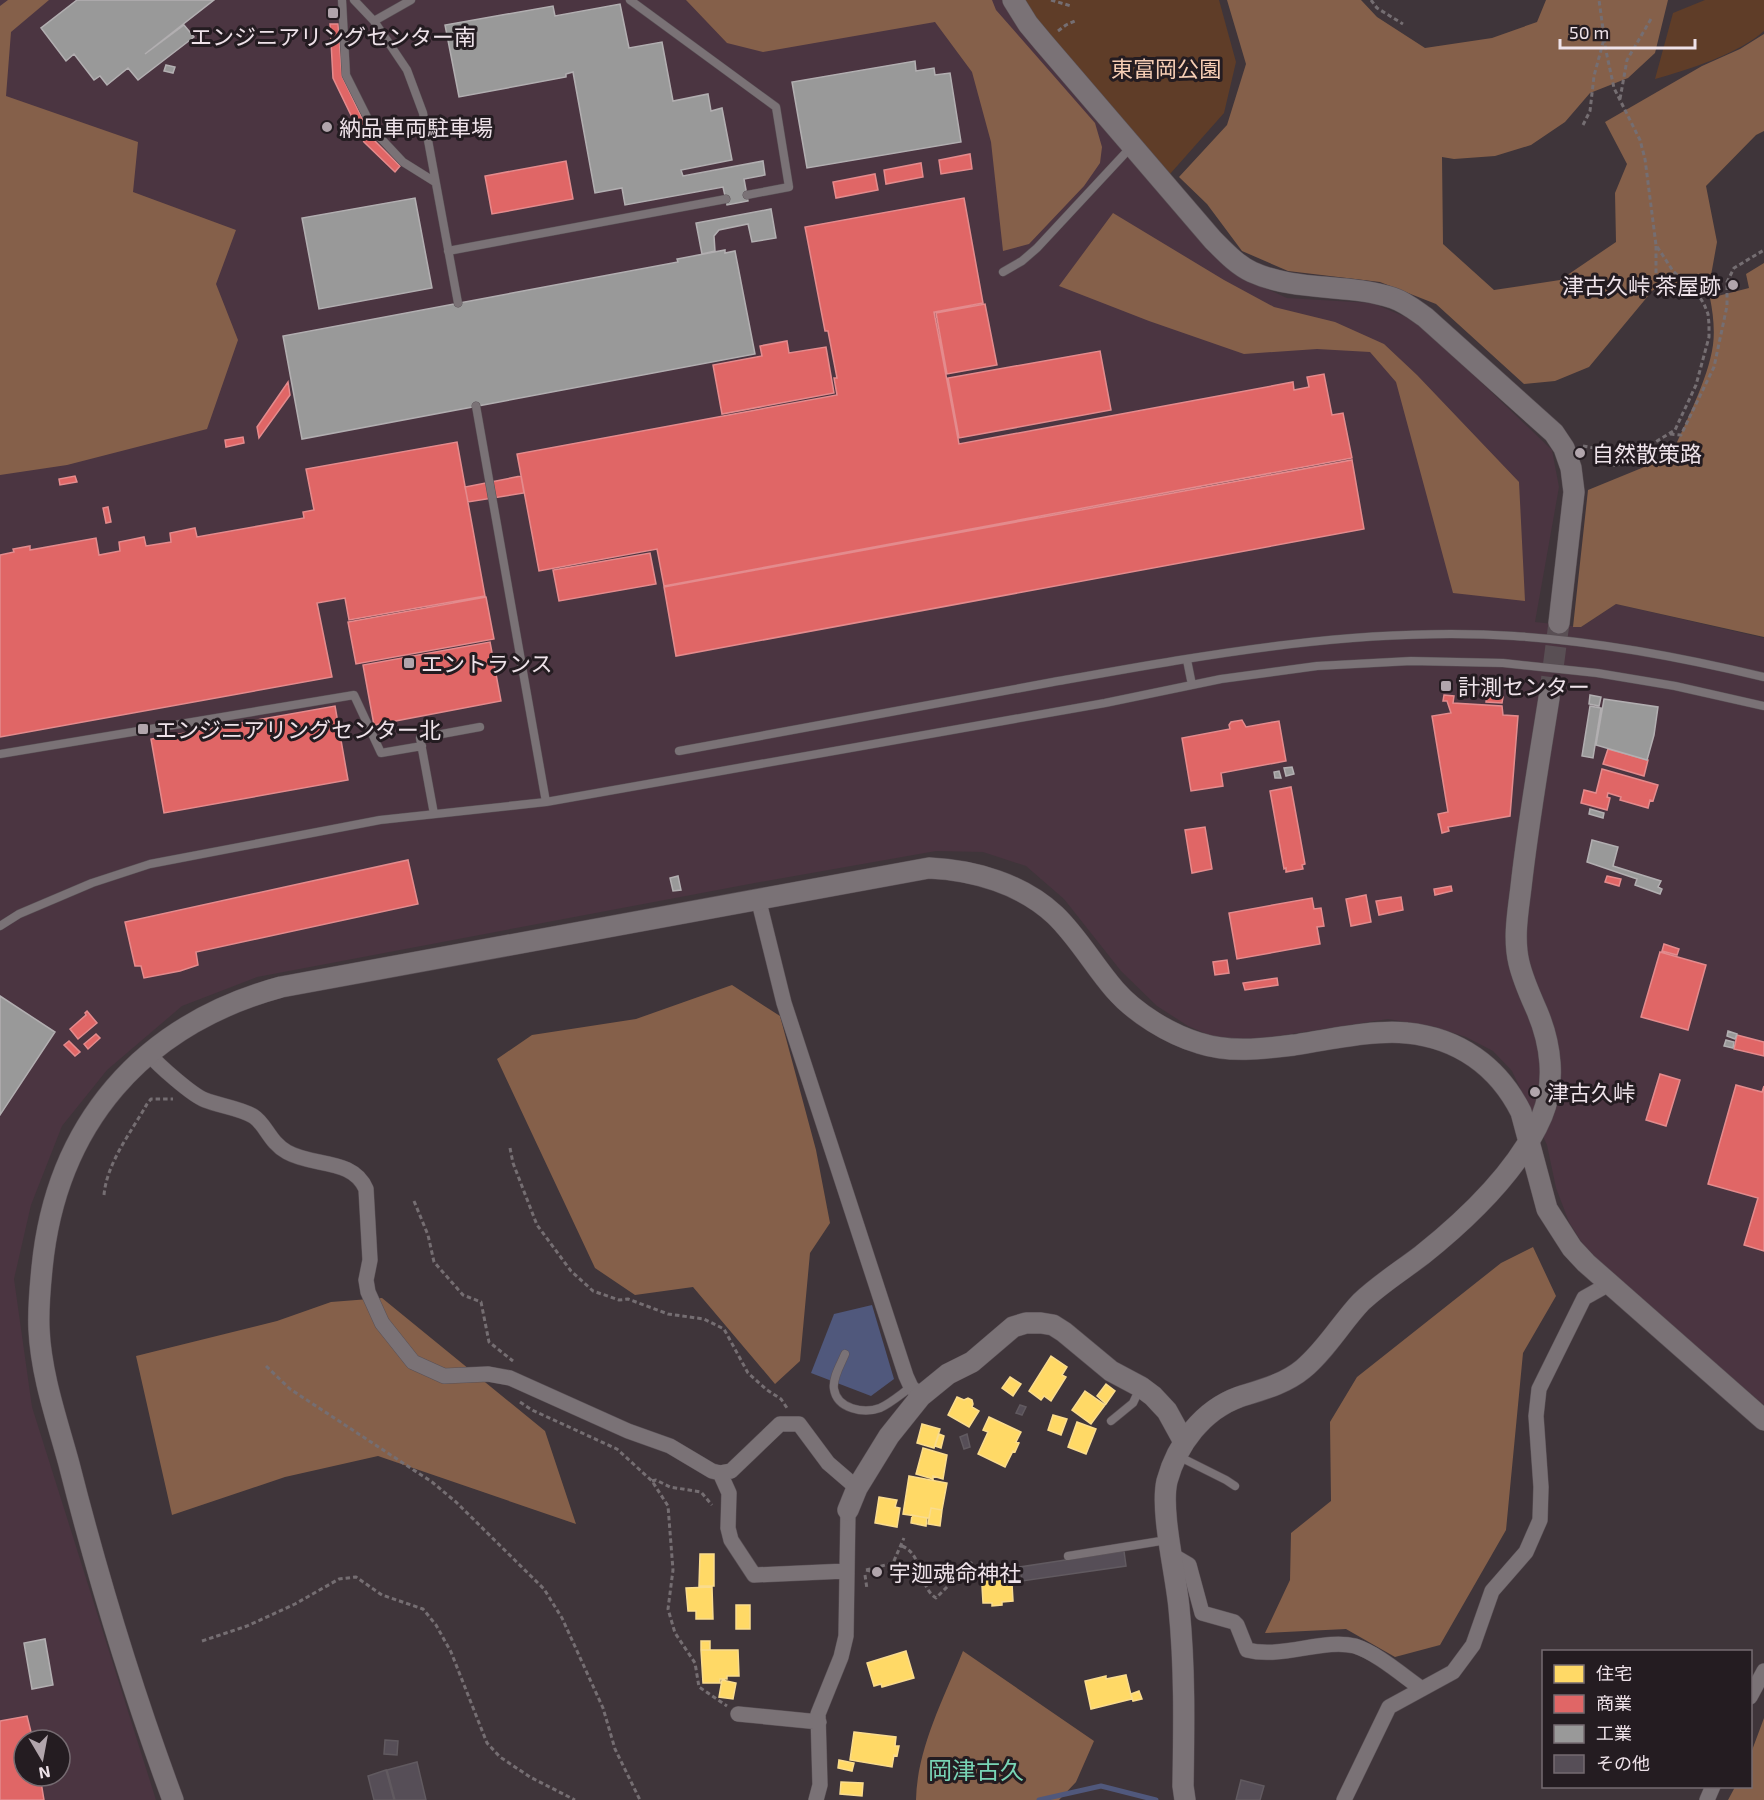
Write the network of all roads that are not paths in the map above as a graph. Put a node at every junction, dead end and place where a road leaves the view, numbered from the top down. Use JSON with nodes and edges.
{"nodes":[{"id":1,"x":342,"y":0,"type":"edge"},
{"id":2,"x":354,"y":0,"type":"edge"},
{"id":3,"x":411,"y":0,"type":"edge"},
{"id":4,"x":630,"y":0,"type":"edge"},
{"id":5,"x":1013,"y":0,"type":"edge"},
{"id":6,"x":374,"y":21,"type":"junction"},
{"id":7,"x":1132,"y":146,"type":"junction"},
{"id":8,"x":435,"y":182,"type":"junction"},
{"id":9,"x":747,"y":195,"type":"dead end"},
{"id":10,"x":726,"y":199,"type":"dead end"},
{"id":11,"x":448,"y":251,"type":"junction"},
{"id":12,"x":1003,"y":272,"type":"dead end"},
{"id":13,"x":458,"y":303,"type":"dead end"},
{"id":14,"x":476,"y":406,"type":"dead end"},
{"id":15,"x":1559,"y":623,"type":"tunnel mouth"},
{"id":16,"x":1187,"y":660,"type":"junction"},
{"id":17,"x":1764,"y":677,"type":"edge"},
{"id":18,"x":1192,"y":685,"type":"junction"},
{"id":19,"x":1549,"y":698,"type":"tunnel mouth"},
{"id":20,"x":1764,"y":706,"type":"edge"},
{"id":21,"x":480,"y":727,"type":"dead end"},
{"id":22,"x":422,"y":746,"type":"junction"},
{"id":23,"x":679,"y":751,"type":"dead end"},
{"id":24,"x":0,"y":754,"type":"edge"},
{"id":25,"x":546,"y":802,"type":"junction"},
{"id":26,"x":434,"y":814,"type":"junction"},
{"id":27,"x":758,"y":898,"type":"junction"},
{"id":28,"x":0,"y":926,"type":"edge"},
{"id":29,"x":149,"y":1054,"type":"junction"},
{"id":30,"x":1529,"y":1142,"type":"junction"},
{"id":31,"x":1609,"y":1284,"type":"junction"},
{"id":32,"x":845,"y":1353,"type":"dead end"},
{"id":33,"x":1141,"y":1387,"type":"junction"},
{"id":34,"x":916,"y":1392,"type":"junction"},
{"id":35,"x":1764,"y":1420,"type":"edge"},
{"id":36,"x":1112,"y":1421,"type":"dead end"},
{"id":37,"x":1181,"y":1449,"type":"junction"},
{"id":38,"x":720,"y":1473,"type":"junction"},
{"id":39,"x":1234,"y":1486,"type":"dead end"},
{"id":40,"x":856,"y":1488,"type":"junction"},
{"id":41,"x":848,"y":1510,"type":"joint"},
{"id":42,"x":1171,"y":1547,"type":"junction"},
{"id":43,"x":1068,"y":1556,"type":"dead end"},
{"id":44,"x":846,"y":1571,"type":"junction"},
{"id":45,"x":1764,"y":1671,"type":"edge"},
{"id":46,"x":1422,"y":1689,"type":"junction"},
{"id":47,"x":1752,"y":1693,"type":"edge"},
{"id":48,"x":738,"y":1714,"type":"road end"},
{"id":49,"x":819,"y":1722,"type":"junction"},
{"id":50,"x":173,"y":1800,"type":"edge"},
{"id":51,"x":816,"y":1800,"type":"edge"},
{"id":52,"x":1185,"y":1800,"type":"edge"},
{"id":53,"x":1344,"y":1800,"type":"edge"}],
"edges":[{"from":1,"to":8,"type":"lane"},
{"from":2,"to":6,"type":"lane"},
{"from":3,"to":6,"type":"lane"},
{"from":4,"to":9,"type":"lane"},
{"from":5,"to":7,"type":"street"},
{"from":6,"to":8,"type":"lane"},
{"from":7,"to":12,"type":"lane"},
{"from":7,"to":15,"type":"street"},
{"from":8,"to":11,"type":"lane"},
{"from":10,"to":11,"type":"lane"},
{"from":11,"to":13,"type":"lane"},
{"from":14,"to":25,"type":"lane"},
{"from":16,"to":17,"type":"lane"},
{"from":16,"to":18,"type":"lane"},
{"from":16,"to":23,"type":"lane"},
{"from":18,"to":20,"type":"lane"},
{"from":18,"to":25,"type":"lane"},
{"from":19,"to":30,"type":"street"},
{"from":21,"to":22,"type":"lane"},
{"from":22,"to":24,"type":"lane"},
{"from":22,"to":26,"type":"lane"},
{"from":25,"to":26,"type":"lane"},
{"from":26,"to":28,"type":"lane"},
{"from":27,"to":29,"type":"street"},
{"from":27,"to":30,"type":"street"},
{"from":27,"to":34,"type":"street"},
{"from":29,"to":38,"type":"street"},
{"from":29,"to":50,"type":"street"},
{"from":30,"to":31,"type":"street"},
{"from":30,"to":37,"type":"street"},
{"from":31,"to":35,"type":"street"},
{"from":31,"to":46,"type":"street"},
{"from":32,"to":34,"type":"lane"},
{"from":33,"to":34,"type":"street"},
{"from":33,"to":36,"type":"lane"},
{"from":33,"to":37,"type":"street"},
{"from":34,"to":40,"type":"street"},
{"from":37,"to":39,"type":"lane"},
{"from":37,"to":42,"type":"street"},
{"from":38,"to":40,"type":"street"},
{"from":38,"to":44,"type":"street"},
{"from":40,"to":41,"type":"street"},
{"from":41,"to":44,"type":"street"},
{"from":42,"to":43,"type":"lane"},
{"from":42,"to":46,"type":"street"},
{"from":42,"to":52,"type":"street"},
{"from":44,"to":49,"type":"street"},
{"from":45,"to":47,"type":"street"},
{"from":46,"to":53,"type":"street"},
{"from":48,"to":49,"type":"street"},
{"from":49,"to":51,"type":"street"}]}
